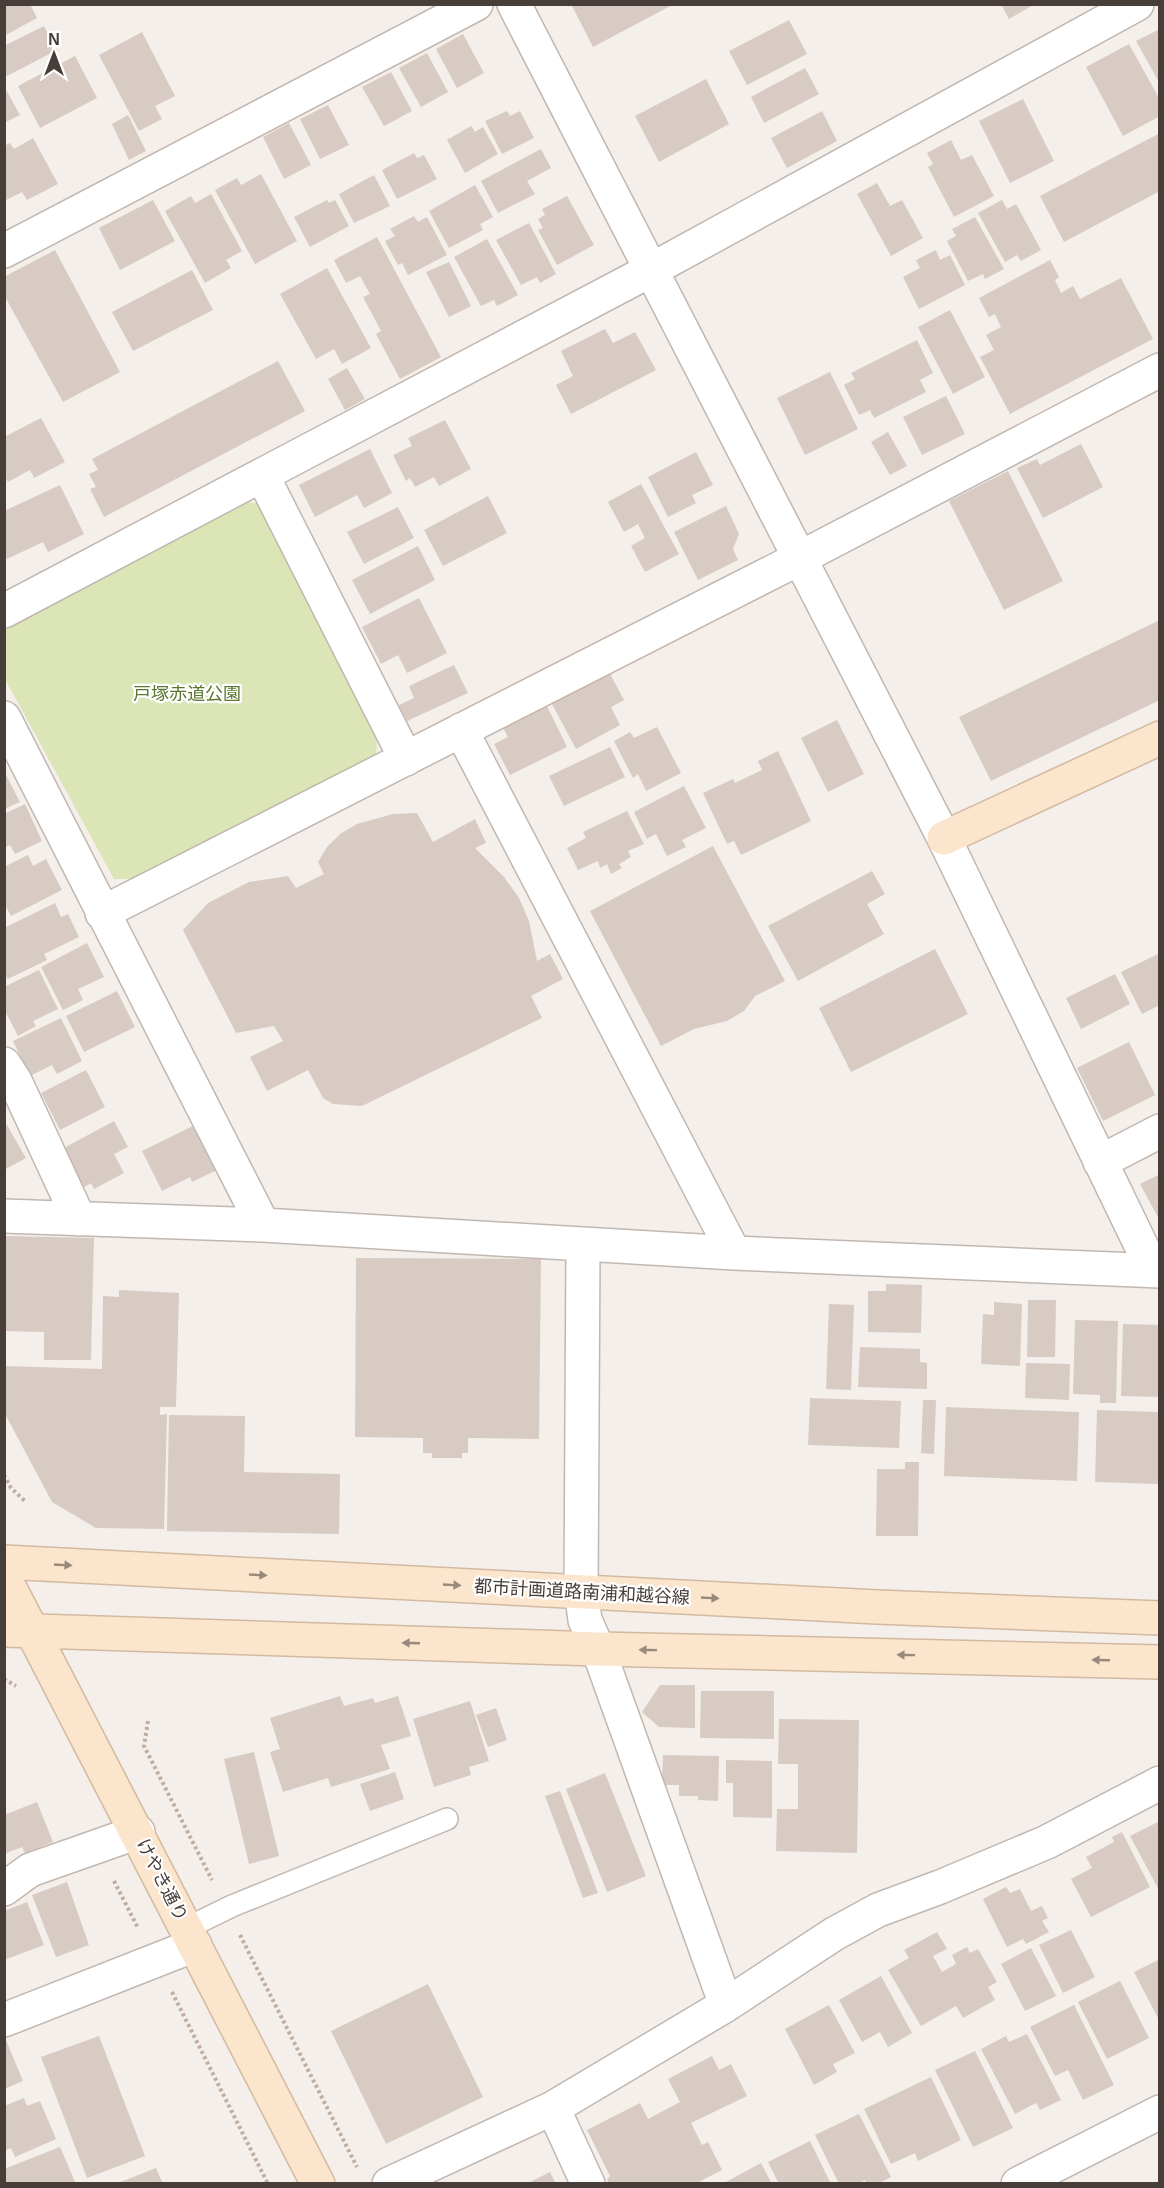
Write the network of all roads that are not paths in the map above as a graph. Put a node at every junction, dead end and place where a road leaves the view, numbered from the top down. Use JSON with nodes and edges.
{"nodes":[{"id":1,"x":476,"y":4,"type":"edge"},
{"id":2,"x":514,"y":4,"type":"edge"},
{"id":3,"x":1137,"y":4,"type":"edge"},
{"id":4,"x":4,"y":251,"type":"edge"},
{"id":5,"x":651,"y":270,"type":"junction"},
{"id":6,"x":1160,"y":370,"type":"edge"},
{"id":7,"x":262,"y":475,"type":"junction"},
{"id":8,"x":800,"y":558,"type":"junction"},
{"id":9,"x":4,"y":611,"type":"edge"},
{"id":10,"x":4,"y":718,"type":"edge"},
{"id":11,"x":461,"y":730,"type":"junction"},
{"id":12,"x":1160,"y":738,"type":"edge"},
{"id":13,"x":406,"y":759,"type":"junction"},
{"id":14,"x":944,"y":838,"type":"junction"},
{"id":15,"x":102,"y":913,"type":"junction"},
{"id":16,"x":4,"y":1064,"type":"edge"},
{"id":17,"x":1160,"y":1131,"type":"edge"},
{"id":18,"x":1100,"y":1162,"type":"junction"},
{"id":19,"x":4,"y":1216,"type":"edge"},
{"id":20,"x":80,"y":1219,"type":"junction"},
{"id":21,"x":263,"y":1226,"type":"junction"},
{"id":22,"x":583,"y":1246,"type":"junction"},
{"id":23,"x":734,"y":1253,"type":"junction"},
{"id":24,"x":1156,"y":1271,"type":"edge"},
{"id":25,"x":4,"y":1562,"type":"edge"},
{"id":26,"x":4,"y":1577,"type":"edge"},
{"id":27,"x":581,"y":1592,"type":"junction"},
{"id":28,"x":1160,"y":1618,"type":"edge"},
{"id":29,"x":19,"y":1630,"type":"edge"},
{"id":30,"x":598,"y":1649,"type":"junction"},
{"id":31,"x":1160,"y":1662,"type":"edge"},
{"id":32,"x":1160,"y":1783,"type":"edge"},
{"id":33,"x":447,"y":1819,"type":"dead end"},
{"id":34,"x":138,"y":1832,"type":"junction"},
{"id":35,"x":4,"y":1889,"type":"edge"},
{"id":36,"x":191,"y":1937,"type":"junction"},
{"id":37,"x":726,"y":2005,"type":"junction"},
{"id":38,"x":4,"y":2020,"type":"edge"},
{"id":39,"x":553,"y":2108,"type":"junction"},
{"id":40,"x":1160,"y":2112,"type":"edge"},
{"id":41,"x":375,"y":2178,"type":"edge"},
{"id":42,"x":318,"y":2184,"type":"edge"},
{"id":43,"x":588,"y":2184,"type":"edge"},
{"id":44,"x":1018,"y":2184,"type":"edge"}],
"edges":[{"from":1,"to":4,"type":"street"},
{"from":2,"to":5,"type":"street"},
{"from":3,"to":5,"type":"street"},
{"from":5,"to":7,"type":"street"},
{"from":5,"to":8,"type":"street"},
{"from":6,"to":8,"type":"street"},
{"from":7,"to":9,"type":"street"},
{"from":7,"to":13,"type":"street"},
{"from":8,"to":11,"type":"street"},
{"from":8,"to":14,"type":"street"},
{"from":10,"to":15,"type":"street"},
{"from":11,"to":13,"type":"street"},
{"from":11,"to":23,"type":"street"},
{"from":12,"to":14,"type":"street"},
{"from":13,"to":15,"type":"street"},
{"from":14,"to":18,"type":"street"},
{"from":15,"to":21,"type":"street"},
{"from":16,"to":20,"type":"street"},
{"from":17,"to":18,"type":"street"},
{"from":18,"to":24,"type":"street"},
{"from":19,"to":20,"type":"street"},
{"from":20,"to":21,"type":"street"},
{"from":21,"to":22,"type":"street"},
{"from":22,"to":23,"type":"street"},
{"from":22,"to":27,"type":"street"},
{"from":23,"to":24,"type":"street"},
{"from":25,"to":27,"type":"street","name":"都市計画道路南浦和越谷線","one_way":true},
{"from":26,"to":29,"type":"street","name":"けやき通り"},
{"from":27,"to":28,"type":"street","name":"都市計画道路南浦和越谷線","one_way":true},
{"from":27,"to":30,"type":"street"},
{"from":30,"to":29,"type":"street","one_way":true},
{"from":29,"to":34,"type":"street","name":"けやき通り"},
{"from":31,"to":30,"type":"street","one_way":true},
{"from":30,"to":37,"type":"street"},
{"from":32,"to":37,"type":"street"},
{"from":33,"to":36,"type":"lane"},
{"from":34,"to":35,"type":"street"},
{"from":34,"to":36,"type":"street","name":"けやき通り"},
{"from":36,"to":38,"type":"street"},
{"from":36,"to":42,"type":"street","name":"けやき通り"},
{"from":37,"to":39,"type":"street"},
{"from":39,"to":41,"type":"street"},
{"from":39,"to":43,"type":"street"},
{"from":40,"to":44,"type":"street"}]}
